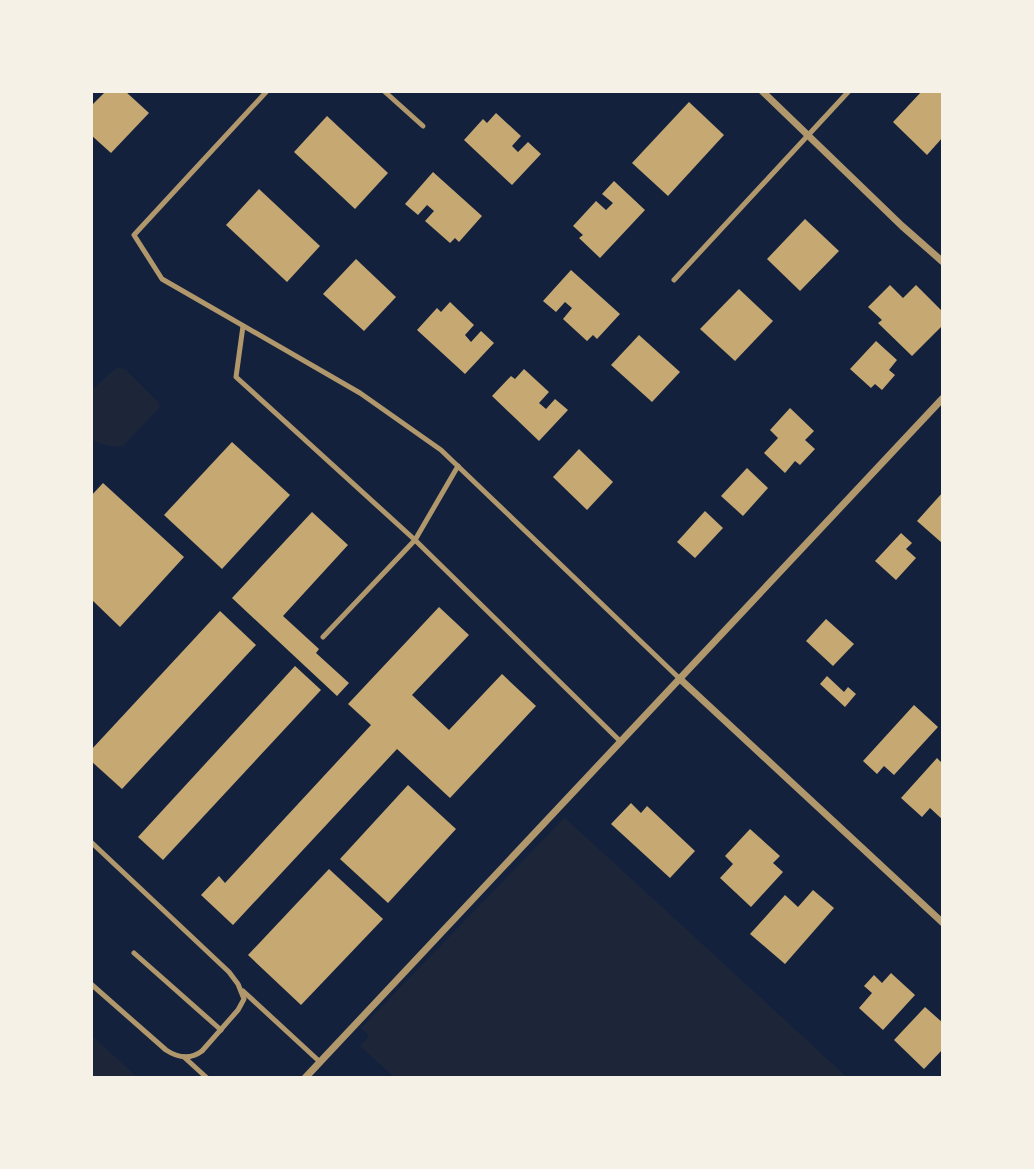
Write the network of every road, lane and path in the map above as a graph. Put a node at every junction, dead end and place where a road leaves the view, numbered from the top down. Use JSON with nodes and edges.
{"nodes":[{"id":1,"x":267,"y":91,"type":"edge"},
{"id":2,"x":384,"y":91,"type":"edge"},
{"id":3,"x":762,"y":91,"type":"edge"},
{"id":4,"x":849,"y":91,"type":"edge"},
{"id":5,"x":423,"y":126,"type":"dead end"},
{"id":6,"x":809,"y":135,"type":"junction"},
{"id":7,"x":943,"y":262,"type":"edge"},
{"id":8,"x":674,"y":280,"type":"dead end"},
{"id":9,"x":243,"y":326,"type":"junction"},
{"id":10,"x":943,"y":398,"type":"edge"},
{"id":11,"x":458,"y":466,"type":"junction"},
{"id":12,"x":415,"y":540,"type":"junction"},
{"id":13,"x":323,"y":637,"type":"dead end"},
{"id":14,"x":680,"y":679,"type":"junction"},
{"id":15,"x":621,"y":742,"type":"junction"},
{"id":16,"x":91,"y":842,"type":"edge"},
{"id":17,"x":943,"y":923,"type":"edge"},
{"id":18,"x":134,"y":953,"type":"dead end"},
{"id":19,"x":91,"y":984,"type":"edge"},
{"id":20,"x":242,"y":990,"type":"junction"},
{"id":21,"x":221,"y":1030,"type":"junction"},
{"id":22,"x":184,"y":1057,"type":"junction"},
{"id":23,"x":320,"y":1062,"type":"junction"},
{"id":24,"x":207,"y":1078,"type":"edge"},
{"id":25,"x":305,"y":1078,"type":"edge"}],
"edges":[{"from":1,"to":9,"type":"lane"},
{"from":2,"to":5,"type":"lane"},
{"from":3,"to":6,"type":"street"},
{"from":4,"to":6,"type":"lane"},
{"from":6,"to":7,"type":"street"},
{"from":6,"to":8,"type":"lane"},
{"from":9,"to":11,"type":"lane"},
{"from":9,"to":12,"type":"lane"},
{"from":10,"to":14,"type":"street"},
{"from":11,"to":12,"type":"lane"},
{"from":11,"to":14,"type":"lane"},
{"from":12,"to":13,"type":"lane"},
{"from":12,"to":15,"type":"lane"},
{"from":14,"to":15,"type":"street"},
{"from":14,"to":17,"type":"street"},
{"from":15,"to":23,"type":"street"},
{"from":16,"to":20,"type":"lane"},
{"from":18,"to":21,"type":"lane"},
{"from":19,"to":22,"type":"lane"},
{"from":20,"to":21,"type":"lane"},
{"from":20,"to":23,"type":"lane"},
{"from":21,"to":22,"type":"lane"},
{"from":22,"to":24,"type":"lane"},
{"from":23,"to":25,"type":"street"}]}
